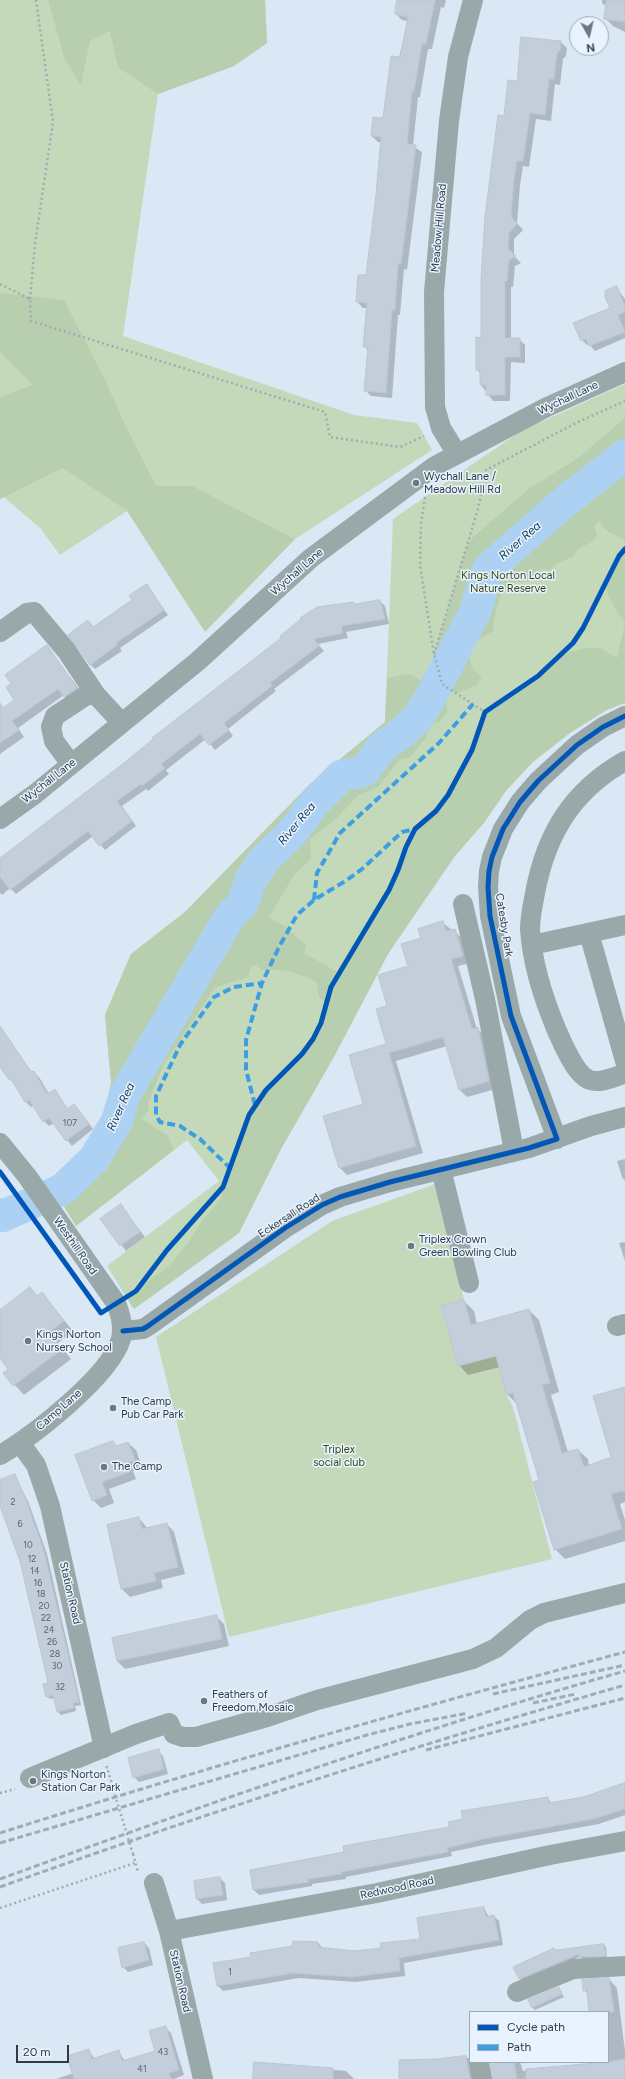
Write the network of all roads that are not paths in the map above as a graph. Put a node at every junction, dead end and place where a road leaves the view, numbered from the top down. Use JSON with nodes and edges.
{"nodes":[{"id":1,"x":473,"y":0,"type":"edge"},
{"id":2,"x":625,"y":372,"type":"edge"},
{"id":3,"x":457,"y":454,"type":"junction"},
{"id":4,"x":0,"y":632,"type":"edge"},
{"id":5,"x":96,"y":695,"type":"junction"},
{"id":6,"x":625,"y":716,"type":"edge"},
{"id":7,"x":122,"y":723,"type":"junction"},
{"id":8,"x":625,"y":761,"type":"edge"},
{"id":9,"x":71,"y":764,"type":"junction"},
{"id":10,"x":0,"y":819,"type":"edge"},
{"id":11,"x":463,"y":904,"type":"dead end"},
{"id":12,"x":625,"y":925,"type":"edge"},
{"id":13,"x":589,"y":933,"type":"junction"},
{"id":14,"x":532,"y":945,"type":"junction"},
{"id":15,"x":625,"y":1061,"type":"edge"},
{"id":16,"x":625,"y":1074,"type":"edge"},
{"id":17,"x":625,"y":1117,"type":"edge"},
{"id":18,"x":557,"y":1139,"type":"junction"},
{"id":19,"x":0,"y":1143,"type":"edge"},
{"id":20,"x":514,"y":1151,"type":"junction"},
{"id":21,"x":441,"y":1169,"type":"junction"},
{"id":22,"x":469,"y":1283,"type":"dead end"},
{"id":23,"x":123,"y":1331,"type":"junction"},
{"id":24,"x":112,"y":1357,"type":"joint"},
{"id":25,"x":20,"y":1443,"type":"junction"},
{"id":26,"x":0,"y":1455,"type":"edge"},
{"id":27,"x":625,"y":1593,"type":"edge"},
{"id":28,"x":104,"y":1748,"type":"junction"},
{"id":29,"x":30,"y":1778,"type":"dead end"},
{"id":30,"x":625,"y":1841,"type":"edge"},
{"id":31,"x":154,"y":1883,"type":"dead end"},
{"id":32,"x":169,"y":1931,"type":"junction"},
{"id":33,"x":625,"y":1966,"type":"edge"},
{"id":34,"x":517,"y":1992,"type":"dead end"},
{"id":35,"x":479,"y":2063,"type":"edge"},
{"id":36,"x":203,"y":2079,"type":"edge"},
{"id":37,"x":482,"y":2079,"type":"edge"}],
"edges":[{"from":1,"to":3,"type":"street","name":"Meadow Hill Road"},
{"from":2,"to":3,"type":"street","name":"Wychall Lane"},
{"from":3,"to":7,"type":"street","name":"Wychall Lane"},
{"from":4,"to":5,"type":"street"},
{"from":5,"to":7,"type":"street"},
{"from":5,"to":9,"type":"street"},
{"from":6,"to":18,"type":"street","name":"Catesby Park"},
{"from":7,"to":9,"type":"street","name":"Wychall Lane"},
{"from":8,"to":14,"type":"street"},
{"from":9,"to":10,"type":"street","name":"Wychall Lane"},
{"from":11,"to":20,"type":"street"},
{"from":12,"to":13,"type":"street"},
{"from":13,"to":14,"type":"street"},
{"from":13,"to":15,"type":"street"},
{"from":14,"to":16,"type":"street"},
{"from":17,"to":18,"type":"street","name":"Eckersall Road"},
{"from":18,"to":20,"type":"street","name":"Eckersall Road"},
{"from":19,"to":23,"type":"street","name":"Westhill Road"},
{"from":20,"to":21,"type":"street","name":"Eckersall Road"},
{"from":21,"to":22,"type":"street"},
{"from":21,"to":23,"type":"street","name":"Eckersall Road"},
{"from":23,"to":24,"type":"street","name":"Westhill Road"},
{"from":24,"to":25,"type":"street","name":"Camp Lane"},
{"from":25,"to":26,"type":"street","name":"Camp Lane"},
{"from":25,"to":28,"type":"street","name":"Station Road"},
{"from":27,"to":28,"type":"street"},
{"from":28,"to":29,"type":"street"},
{"from":30,"to":32,"type":"street","name":"Redwood Road"},
{"from":31,"to":32,"type":"street","name":"Station Road"},
{"from":32,"to":36,"type":"street","name":"Station Road"},
{"from":33,"to":34,"type":"street"},
{"from":35,"to":37,"type":"street"}]}
